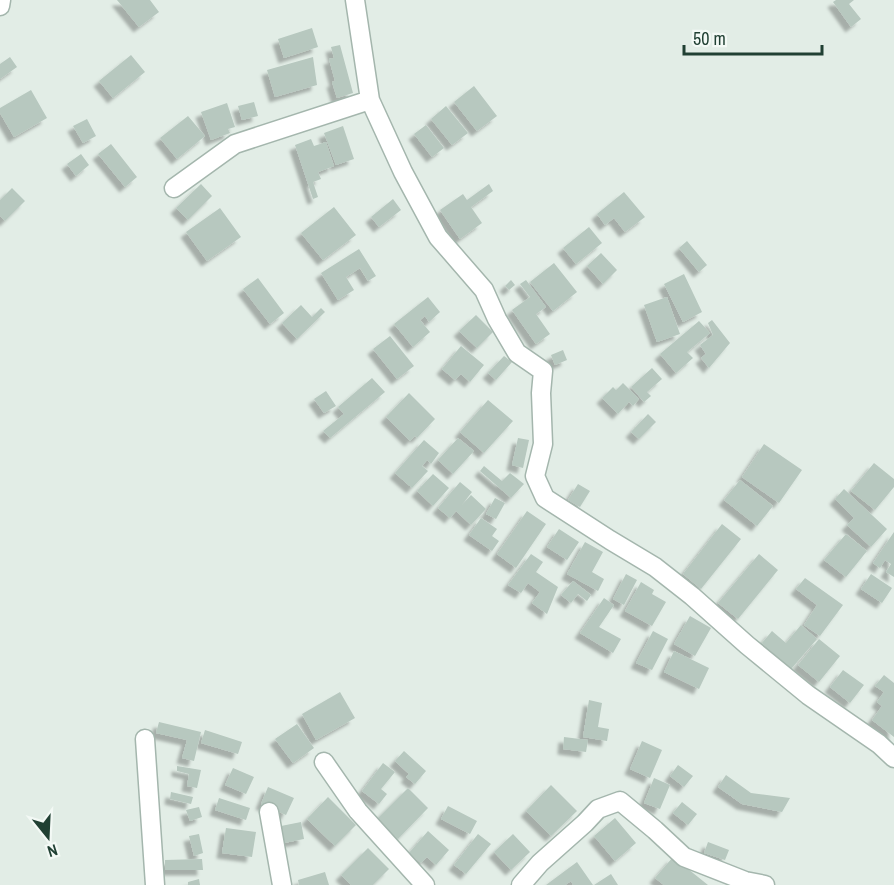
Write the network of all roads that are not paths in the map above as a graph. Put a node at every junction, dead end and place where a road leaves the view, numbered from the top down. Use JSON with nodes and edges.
{"nodes":[{"id":1,"x":1,"y":0,"type":"edge"},
{"id":2,"x":355,"y":0,"type":"edge"},
{"id":3,"x":0,"y":6,"type":"edge"},
{"id":4,"x":370,"y":100,"type":"junction"},
{"id":5,"x":174,"y":189,"type":"dead end"},
{"id":6,"x":145,"y":739,"type":"dead end"},
{"id":7,"x":894,"y":758,"type":"edge"},
{"id":8,"x":324,"y":762,"type":"dead end"},
{"id":9,"x":269,"y":812,"type":"dead end"},
{"id":10,"x":155,"y":885,"type":"edge"},
{"id":11,"x":282,"y":885,"type":"edge"},
{"id":12,"x":425,"y":885,"type":"edge"},
{"id":13,"x":520,"y":885,"type":"edge"},
{"id":14,"x":765,"y":885,"type":"edge"}],
"edges":[{"from":1,"to":3,"type":"street"},
{"from":2,"to":4,"type":"street"},
{"from":4,"to":5,"type":"street"},
{"from":4,"to":7,"type":"street"},
{"from":6,"to":10,"type":"street"},
{"from":8,"to":12,"type":"street"},
{"from":9,"to":11,"type":"street"},
{"from":13,"to":14,"type":"street"}]}
